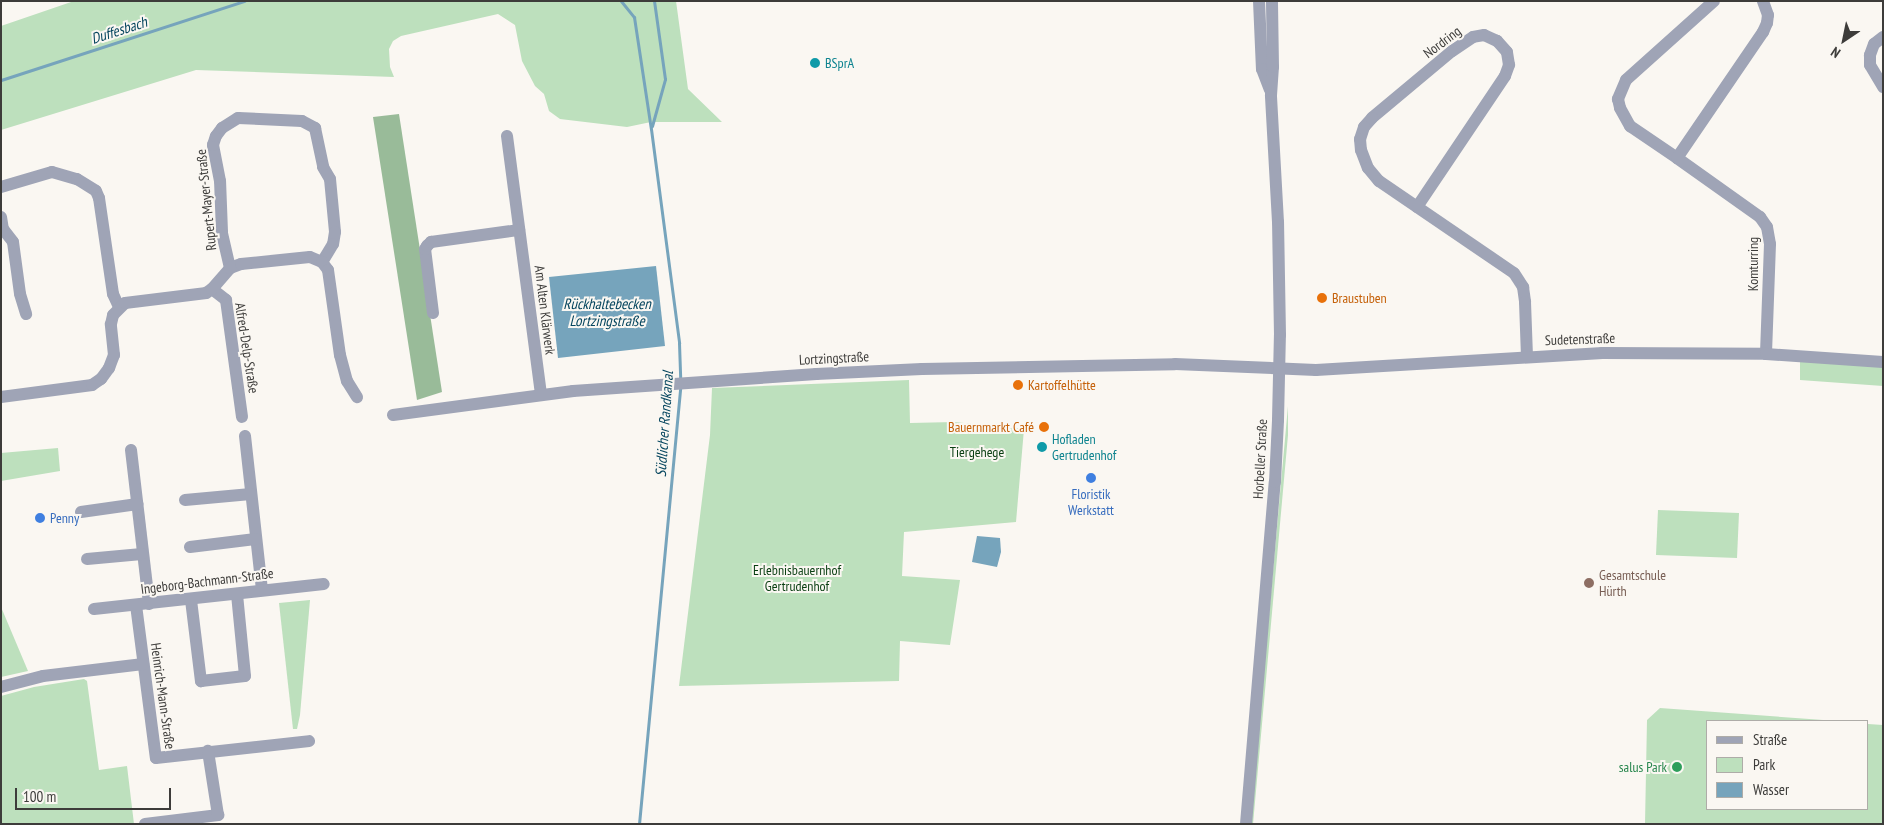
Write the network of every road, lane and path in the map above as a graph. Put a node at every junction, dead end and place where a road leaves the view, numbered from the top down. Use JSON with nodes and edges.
{"nodes":[{"id":1,"x":1259,"y":1,"type":"edge"},
{"id":2,"x":1272,"y":1,"type":"edge"},
{"id":3,"x":1714,"y":1,"type":"edge"},
{"id":4,"x":1763,"y":1,"type":"edge"},
{"id":5,"x":1883,"y":36,"type":"edge"},
{"id":6,"x":1883,"y":87,"type":"edge"},
{"id":7,"x":1271,"y":95,"type":"junction"},
{"id":8,"x":508,"y":136,"type":"dead end"},
{"id":9,"x":1677,"y":158,"type":"junction"},
{"id":10,"x":1,"y":187,"type":"edge"},
{"id":11,"x":1417,"y":207,"type":"junction"},
{"id":12,"x":1,"y":217,"type":"edge"},
{"id":13,"x":520,"y":230,"type":"junction"},
{"id":14,"x":322,"y":262,"type":"junction"},
{"id":15,"x":230,"y":268,"type":"junction"},
{"id":16,"x":212,"y":289,"type":"junction"},
{"id":17,"x":119,"y":307,"type":"junction"},
{"id":18,"x":434,"y":313,"type":"dead end"},
{"id":19,"x":26,"y":314,"type":"dead end"},
{"id":20,"x":1766,"y":354,"type":"junction"},
{"id":21,"x":1527,"y":357,"type":"junction"},
{"id":22,"x":1883,"y":362,"type":"edge"},
{"id":23,"x":1279,"y":368,"type":"junction"},
{"id":24,"x":541,"y":394,"type":"junction"},
{"id":25,"x":1,"y":397,"type":"edge"},
{"id":26,"x":357,"y":397,"type":"dead end"},
{"id":27,"x":392,"y":415,"type":"dead end"},
{"id":28,"x":242,"y":417,"type":"dead end"},
{"id":29,"x":245,"y":436,"type":"dead end"},
{"id":30,"x":131,"y":450,"type":"dead end"},
{"id":31,"x":251,"y":494,"type":"junction"},
{"id":32,"x":186,"y":500,"type":"dead end"},
{"id":33,"x":137,"y":504,"type":"junction"},
{"id":34,"x":81,"y":512,"type":"dead end"},
{"id":35,"x":256,"y":539,"type":"junction"},
{"id":36,"x":190,"y":547,"type":"dead end"},
{"id":37,"x":142,"y":554,"type":"junction"},
{"id":38,"x":87,"y":559,"type":"dead end"},
{"id":39,"x":324,"y":584,"type":"dead end"},
{"id":40,"x":262,"y":590,"type":"junction"},
{"id":41,"x":237,"y":594,"type":"junction"},
{"id":42,"x":191,"y":600,"type":"junction"},
{"id":43,"x":149,"y":604,"type":"junction"},
{"id":44,"x":136,"y":605,"type":"junction"},
{"id":45,"x":94,"y":609,"type":"dead end"},
{"id":46,"x":143,"y":664,"type":"junction"},
{"id":47,"x":1,"y":687,"type":"edge"},
{"id":48,"x":308,"y":741,"type":"dead end"},
{"id":49,"x":208,"y":751,"type":"junction"},
{"id":50,"x":219,"y":819,"type":"edge"},
{"id":51,"x":145,"y":824,"type":"edge"},
{"id":52,"x":1246,"y":824,"type":"edge"}],
"edges":[{"from":1,"to":7,"type":"street","name":"Horbeller Straße"},
{"from":2,"to":7,"type":"street","name":"Horbeller Straße"},
{"from":3,"to":9,"type":"street","name":"Komturring"},
{"from":4,"to":9,"type":"street"},
{"from":5,"to":6,"type":"street"},
{"from":7,"to":23,"type":"street","name":"Horbeller Straße"},
{"from":8,"to":13,"type":"street","name":"Am Alten Klärwerk"},
{"from":9,"to":20,"type":"street","name":"Komturring"},
{"from":10,"to":17,"type":"street"},
{"from":11,"to":11,"type":"street","name":"Nordring"},
{"from":11,"to":21,"type":"street","name":"Nordring"},
{"from":12,"to":19,"type":"street"},
{"from":13,"to":18,"type":"street"},
{"from":13,"to":24,"type":"street","name":"Am Alten Klärwerk"},
{"from":14,"to":15,"type":"street"},
{"from":14,"to":15,"type":"street","name":"Rupert-Mayer-Straße"},
{"from":14,"to":26,"type":"street"},
{"from":15,"to":16,"type":"street"},
{"from":16,"to":17,"type":"street"},
{"from":16,"to":28,"type":"street","name":"Alfred-Delp-Straße"},
{"from":17,"to":25,"type":"street"},
{"from":20,"to":21,"type":"street","name":"Sudetenstraße"},
{"from":20,"to":22,"type":"street","name":"Sudetenstraße"},
{"from":21,"to":23,"type":"street","name":"Sudetenstraße"},
{"from":23,"to":24,"type":"street","name":"Lortzingstraße"},
{"from":23,"to":52,"type":"street","name":"Horbeller Straße"},
{"from":24,"to":27,"type":"street","name":"Lortzingstraße"},
{"from":29,"to":31,"type":"street"},
{"from":30,"to":33,"type":"street"},
{"from":31,"to":32,"type":"street"},
{"from":31,"to":35,"type":"street"},
{"from":33,"to":34,"type":"street"},
{"from":33,"to":37,"type":"street"},
{"from":35,"to":36,"type":"street"},
{"from":35,"to":40,"type":"street"},
{"from":37,"to":38,"type":"street"},
{"from":37,"to":43,"type":"street"},
{"from":39,"to":40,"type":"street","name":"Ingeborg-Bachmann-Straße"},
{"from":40,"to":41,"type":"street","name":"Ingeborg-Bachmann-Straße"},
{"from":41,"to":42,"type":"street","name":"Ingeborg-Bachmann-Straße"},
{"from":41,"to":42,"type":"street"},
{"from":42,"to":43,"type":"street","name":"Ingeborg-Bachmann-Straße"},
{"from":43,"to":44,"type":"street","name":"Ingeborg-Bachmann-Straße"},
{"from":44,"to":45,"type":"street","name":"Ingeborg-Bachmann-Straße"},
{"from":44,"to":46,"type":"street","name":"Heinrich-Mann-Straße"},
{"from":46,"to":47,"type":"street"},
{"from":46,"to":49,"type":"street","name":"Heinrich-Mann-Straße"},
{"from":48,"to":49,"type":"street","name":"Heinrich-Mann-Straße"},
{"from":49,"to":50,"type":"street"},
{"from":50,"to":51,"type":"street"}]}
